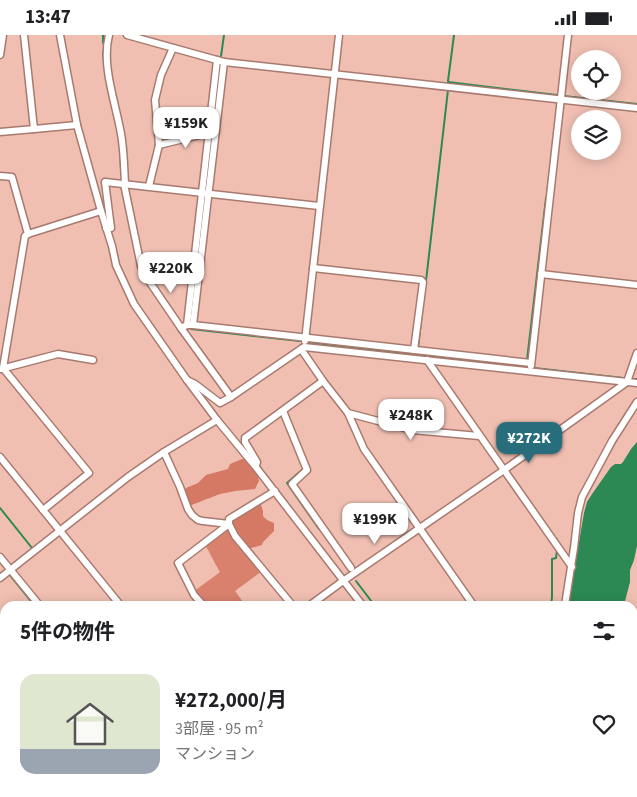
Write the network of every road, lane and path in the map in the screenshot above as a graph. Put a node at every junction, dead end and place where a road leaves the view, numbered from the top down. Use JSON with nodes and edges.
{"nodes":[{"id":1,"x":3,"y":35,"type":"edge"},
{"id":2,"x":24,"y":35,"type":"edge"},
{"id":3,"x":60,"y":35,"type":"edge"},
{"id":4,"x":109,"y":35,"type":"edge"},
{"id":5,"x":127,"y":35,"type":"edge"},
{"id":6,"x":338,"y":35,"type":"edge"},
{"id":7,"x":568,"y":35,"type":"edge"},
{"id":8,"x":173,"y":48,"type":"junction"},
{"id":9,"x":0,"y":55,"type":"edge"},
{"id":10,"x":220,"y":61,"type":"junction"},
{"id":11,"x":334,"y":74,"type":"junction"},
{"id":12,"x":561,"y":100,"type":"junction"},
{"id":13,"x":637,"y":108,"type":"edge"},
{"id":14,"x":76,"y":125,"type":"junction"},
{"id":15,"x":34,"y":129,"type":"junction"},
{"id":16,"x":0,"y":132,"type":"edge"},
{"id":17,"x":208,"y":133,"type":"junction"},
{"id":18,"x":158,"y":145,"type":"junction"},
{"id":19,"x":0,"y":176,"type":"edge"},
{"id":20,"x":125,"y":184,"type":"junction"},
{"id":21,"x":148,"y":186,"type":"junction"},
{"id":22,"x":205,"y":193,"type":"junction"},
{"id":23,"x":320,"y":206,"type":"junction"},
{"id":24,"x":101,"y":211,"type":"junction"},
{"id":25,"x":106,"y":228,"type":"junction"},
{"id":26,"x":28,"y":234,"type":"junction"},
{"id":27,"x":313,"y":268,"type":"junction"},
{"id":28,"x":541,"y":274,"type":"junction"},
{"id":29,"x":637,"y":285,"type":"edge"},
{"id":30,"x":187,"y":326,"type":"junction"},
{"id":31,"x":305,"y":338,"type":"junction"},
{"id":32,"x":302,"y":348,"type":"junction"},
{"id":33,"x":414,"y":350,"type":"junction"},
{"id":34,"x":637,"y":353,"type":"edge"},
{"id":35,"x":426,"y":360,"type":"junction"},
{"id":36,"x":92,"y":361,"type":"dead end"},
{"id":37,"x":531,"y":363,"type":"junction"},
{"id":38,"x":2,"y":369,"type":"edge"},
{"id":39,"x":530,"y":372,"type":"junction"},
{"id":40,"x":187,"y":380,"type":"junction"},
{"id":41,"x":323,"y":381,"type":"junction"},
{"id":42,"x":627,"y":382,"type":"junction"},
{"id":43,"x":637,"y":383,"type":"edge"},
{"id":44,"x":231,"y":397,"type":"junction"},
{"id":45,"x":637,"y":402,"type":"edge"},
{"id":46,"x":283,"y":411,"type":"junction"},
{"id":47,"x":348,"y":413,"type":"junction"},
{"id":48,"x":217,"y":420,"type":"junction"},
{"id":49,"x":480,"y":436,"type":"junction"},
{"id":50,"x":164,"y":452,"type":"junction"},
{"id":51,"x":0,"y":457,"type":"edge"},
{"id":52,"x":255,"y":466,"type":"junction"},
{"id":53,"x":504,"y":469,"type":"junction"},
{"id":54,"x":275,"y":491,"type":"junction"},
{"id":55,"x":43,"y":510,"type":"junction"},
{"id":56,"x":229,"y":524,"type":"junction"},
{"id":57,"x":419,"y":528,"type":"junction"},
{"id":58,"x":60,"y":531,"type":"junction"},
{"id":59,"x":0,"y":557,"type":"edge"},
{"id":60,"x":572,"y":567,"type":"junction"},
{"id":61,"x":350,"y":568,"type":"dead end"},
{"id":62,"x":10,"y":570,"type":"junction"},
{"id":63,"x":0,"y":578,"type":"edge"},
{"id":64,"x":344,"y":581,"type":"junction"},
{"id":65,"x":36,"y":601,"type":"edge"},
{"id":66,"x":117,"y":601,"type":"edge"},
{"id":67,"x":199,"y":601,"type":"edge"},
{"id":68,"x":289,"y":601,"type":"edge"},
{"id":69,"x":316,"y":601,"type":"edge"},
{"id":70,"x":359,"y":601,"type":"edge"},
{"id":71,"x":470,"y":601,"type":"edge"},
{"id":72,"x":566,"y":601,"type":"edge"}],
"edges":[{"from":1,"to":9,"type":"street"},
{"from":2,"to":15,"type":"street"},
{"from":3,"to":14,"type":"street"},
{"from":4,"to":20,"type":"street"},
{"from":5,"to":8,"type":"street"},
{"from":6,"to":11,"type":"street"},
{"from":7,"to":12,"type":"street"},
{"from":8,"to":10,"type":"street"},
{"from":8,"to":18,"type":"street"},
{"from":10,"to":11,"type":"street"},
{"from":10,"to":17,"type":"street"},
{"from":10,"to":22,"type":"street"},
{"from":11,"to":12,"type":"street"},
{"from":11,"to":23,"type":"street"},
{"from":12,"to":13,"type":"street"},
{"from":12,"to":28,"type":"street"},
{"from":14,"to":15,"type":"street"},
{"from":14,"to":24,"type":"street"},
{"from":15,"to":16,"type":"street"},
{"from":17,"to":18,"type":"street"},
{"from":17,"to":22,"type":"street"},
{"from":18,"to":21,"type":"street"},
{"from":19,"to":26,"type":"street"},
{"from":20,"to":21,"type":"street"},
{"from":20,"to":25,"type":"street"},
{"from":20,"to":30,"type":"street"},
{"from":21,"to":22,"type":"street"},
{"from":22,"to":23,"type":"street"},
{"from":22,"to":30,"type":"street"},
{"from":23,"to":27,"type":"street"},
{"from":24,"to":25,"type":"street"},
{"from":24,"to":26,"type":"street"},
{"from":25,"to":40,"type":"street"},
{"from":26,"to":38,"type":"street"},
{"from":27,"to":31,"type":"street"},
{"from":27,"to":33,"type":"street"},
{"from":28,"to":29,"type":"street"},
{"from":28,"to":37,"type":"street"},
{"from":30,"to":31,"type":"street"},
{"from":30,"to":44,"type":"street"},
{"from":31,"to":32,"type":"street"},
{"from":31,"to":33,"type":"street"},
{"from":32,"to":35,"type":"street"},
{"from":32,"to":41,"type":"street"},
{"from":32,"to":44,"type":"street"},
{"from":33,"to":37,"type":"street"},
{"from":34,"to":42,"type":"street"},
{"from":35,"to":39,"type":"street"},
{"from":35,"to":49,"type":"street"},
{"from":36,"to":38,"type":"street"},
{"from":37,"to":39,"type":"street"},
{"from":38,"to":55,"type":"street"},
{"from":39,"to":42,"type":"street"},
{"from":40,"to":44,"type":"street"},
{"from":40,"to":48,"type":"street"},
{"from":41,"to":46,"type":"street"},
{"from":41,"to":47,"type":"street"},
{"from":42,"to":43,"type":"street"},
{"from":42,"to":53,"type":"street"},
{"from":45,"to":60,"type":"street"},
{"from":46,"to":52,"type":"street"},
{"from":46,"to":61,"type":"street"},
{"from":47,"to":49,"type":"street"},
{"from":47,"to":57,"type":"street"},
{"from":48,"to":50,"type":"street"},
{"from":48,"to":52,"type":"street"},
{"from":49,"to":53,"type":"street"},
{"from":50,"to":56,"type":"street"},
{"from":50,"to":58,"type":"street"},
{"from":51,"to":55,"type":"street"},
{"from":52,"to":54,"type":"street"},
{"from":53,"to":57,"type":"street"},
{"from":53,"to":60,"type":"street"},
{"from":54,"to":56,"type":"street"},
{"from":54,"to":64,"type":"street"},
{"from":55,"to":58,"type":"street"},
{"from":56,"to":67,"type":"street"},
{"from":56,"to":68,"type":"street"},
{"from":57,"to":64,"type":"street"},
{"from":57,"to":71,"type":"street"},
{"from":58,"to":62,"type":"street"},
{"from":58,"to":66,"type":"street"},
{"from":59,"to":62,"type":"street"},
{"from":60,"to":72,"type":"street"},
{"from":62,"to":63,"type":"street"},
{"from":62,"to":65,"type":"street"},
{"from":64,"to":69,"type":"street"},
{"from":64,"to":70,"type":"street"}]}
